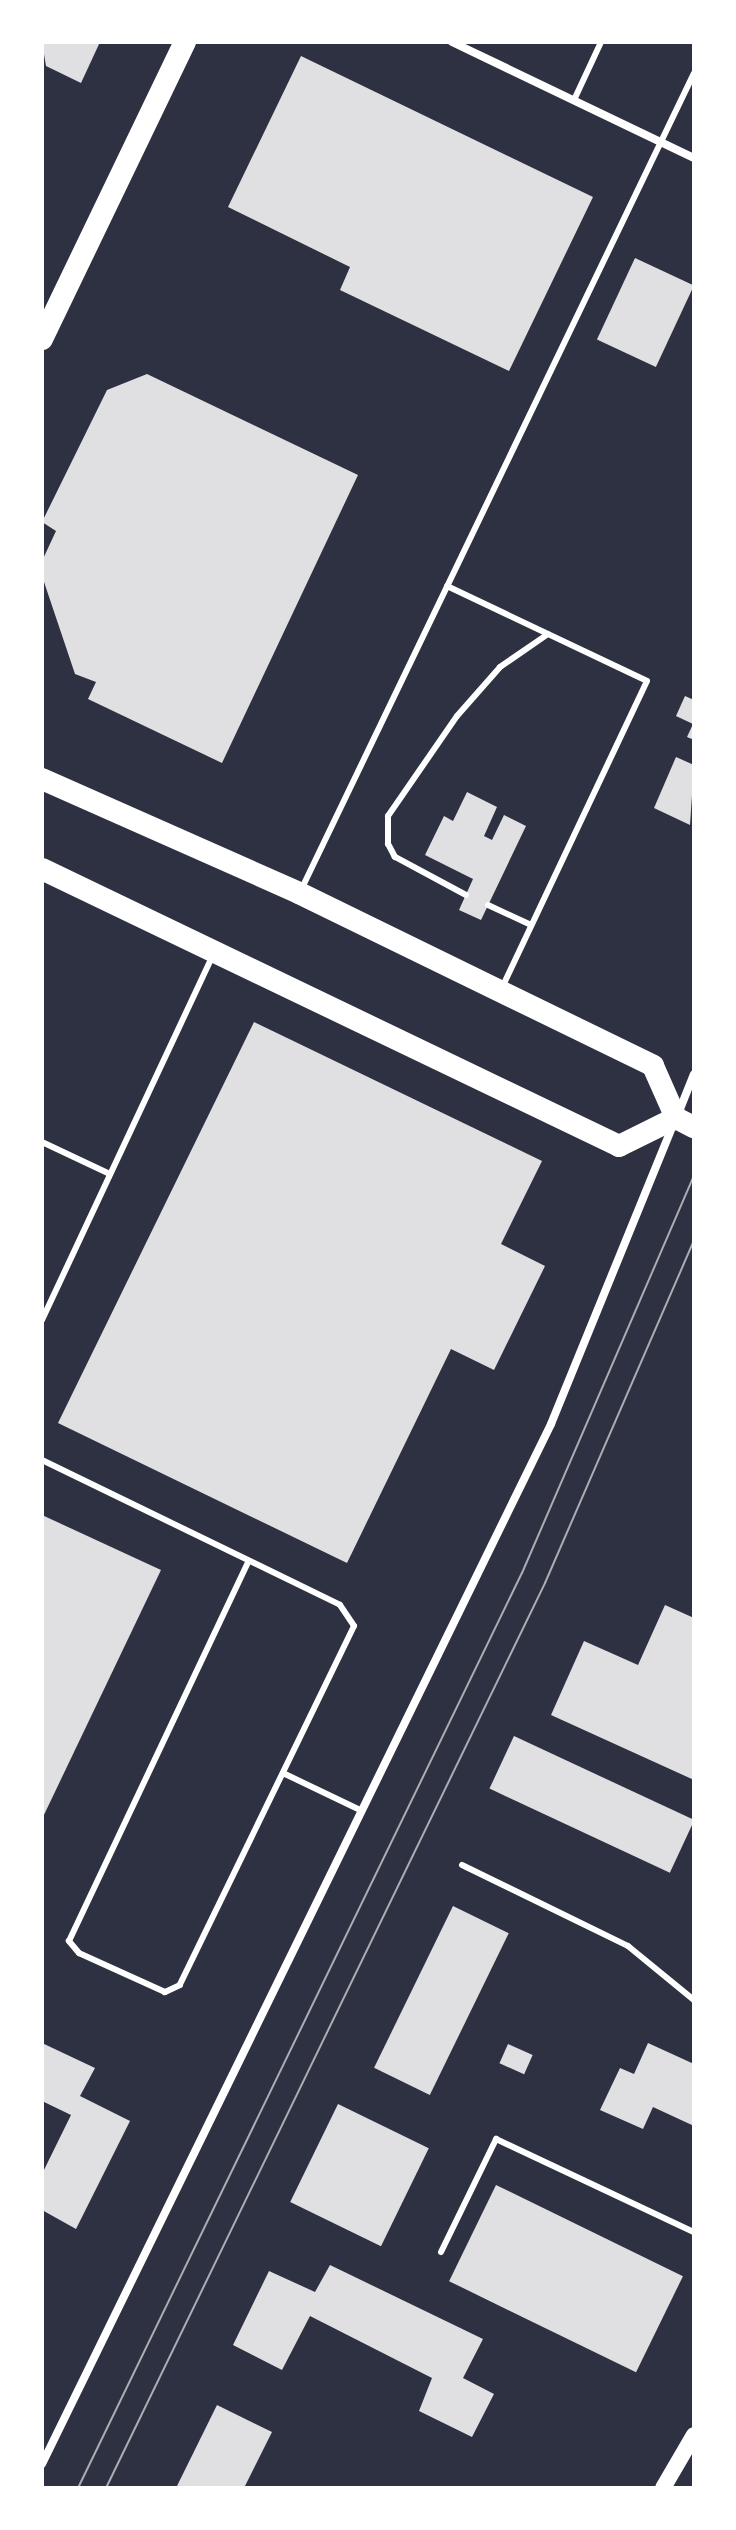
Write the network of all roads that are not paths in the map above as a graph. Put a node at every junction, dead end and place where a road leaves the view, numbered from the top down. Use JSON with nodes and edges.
{"nodes":[{"id":1,"x":185,"y":42,"type":"edge"},
{"id":2,"x":452,"y":42,"type":"edge"},
{"id":3,"x":601,"y":42,"type":"edge"},
{"id":4,"x":694,"y":73,"type":"edge"},
{"id":5,"x":574,"y":100,"type":"junction"},
{"id":6,"x":661,"y":142,"type":"junction"},
{"id":7,"x":694,"y":158,"type":"edge"},
{"id":8,"x":42,"y":339,"type":"edge"},
{"id":9,"x":447,"y":586,"type":"junction"},
{"id":10,"x":548,"y":634,"type":"junction"},
{"id":11,"x":42,"y":779,"type":"edge"},
{"id":12,"x":42,"y":869,"type":"edge"},
{"id":13,"x":299,"y":893,"type":"junction"},
{"id":14,"x":466,"y":895,"type":"dead end"},
{"id":15,"x":488,"y":905,"type":"dead end"},
{"id":16,"x":531,"y":925,"type":"junction"},
{"id":17,"x":214,"y":952,"type":"junction"},
{"id":18,"x":501,"y":991,"type":"junction"},
{"id":19,"x":694,"y":1074,"type":"edge"},
{"id":20,"x":685,"y":1122,"type":"edge"},
{"id":21,"x":42,"y":1142,"type":"edge"},
{"id":22,"x":110,"y":1174,"type":"junction"},
{"id":23,"x":42,"y":1320,"type":"edge"},
{"id":24,"x":42,"y":1460,"type":"edge"},
{"id":25,"x":249,"y":1561,"type":"junction"},
{"id":26,"x":285,"y":1774,"type":"junction"},
{"id":27,"x":358,"y":1809,"type":"junction"},
{"id":28,"x":462,"y":1865,"type":"dead end"},
{"id":29,"x":694,"y":2000,"type":"edge"},
{"id":30,"x":694,"y":2232,"type":"edge"},
{"id":31,"x":441,"y":2252,"type":"dead end"},
{"id":32,"x":694,"y":2435,"type":"edge"},
{"id":33,"x":42,"y":2464,"type":"edge"},
{"id":34,"x":663,"y":2488,"type":"edge"}],
"edges":[{"from":1,"to":8,"type":"highway"},
{"from":2,"to":5,"type":"street"},
{"from":3,"to":5,"type":"lane"},
{"from":4,"to":6,"type":"lane"},
{"from":5,"to":6,"type":"street"},
{"from":6,"to":7,"type":"street"},
{"from":6,"to":9,"type":"lane"},
{"from":9,"to":10,"type":"lane"},
{"from":9,"to":13,"type":"lane"},
{"from":10,"to":14,"type":"lane"},
{"from":10,"to":16,"type":"lane"},
{"from":11,"to":13,"type":"highway"},
{"from":12,"to":17,"type":"highway"},
{"from":13,"to":18,"type":"highway"},
{"from":15,"to":16,"type":"lane"},
{"from":16,"to":18,"type":"lane"},
{"from":17,"to":20,"type":"highway"},
{"from":17,"to":22,"type":"lane"},
{"from":18,"to":20,"type":"highway"},
{"from":19,"to":20,"type":"street"},
{"from":20,"to":27,"type":"street"},
{"from":21,"to":22,"type":"lane"},
{"from":22,"to":23,"type":"lane"},
{"from":24,"to":25,"type":"lane"},
{"from":25,"to":26,"type":"lane"},
{"from":25,"to":26,"type":"lane"},
{"from":26,"to":27,"type":"lane"},
{"from":27,"to":33,"type":"street"},
{"from":28,"to":29,"type":"lane"},
{"from":30,"to":31,"type":"lane"},
{"from":32,"to":34,"type":"main road"}]}
